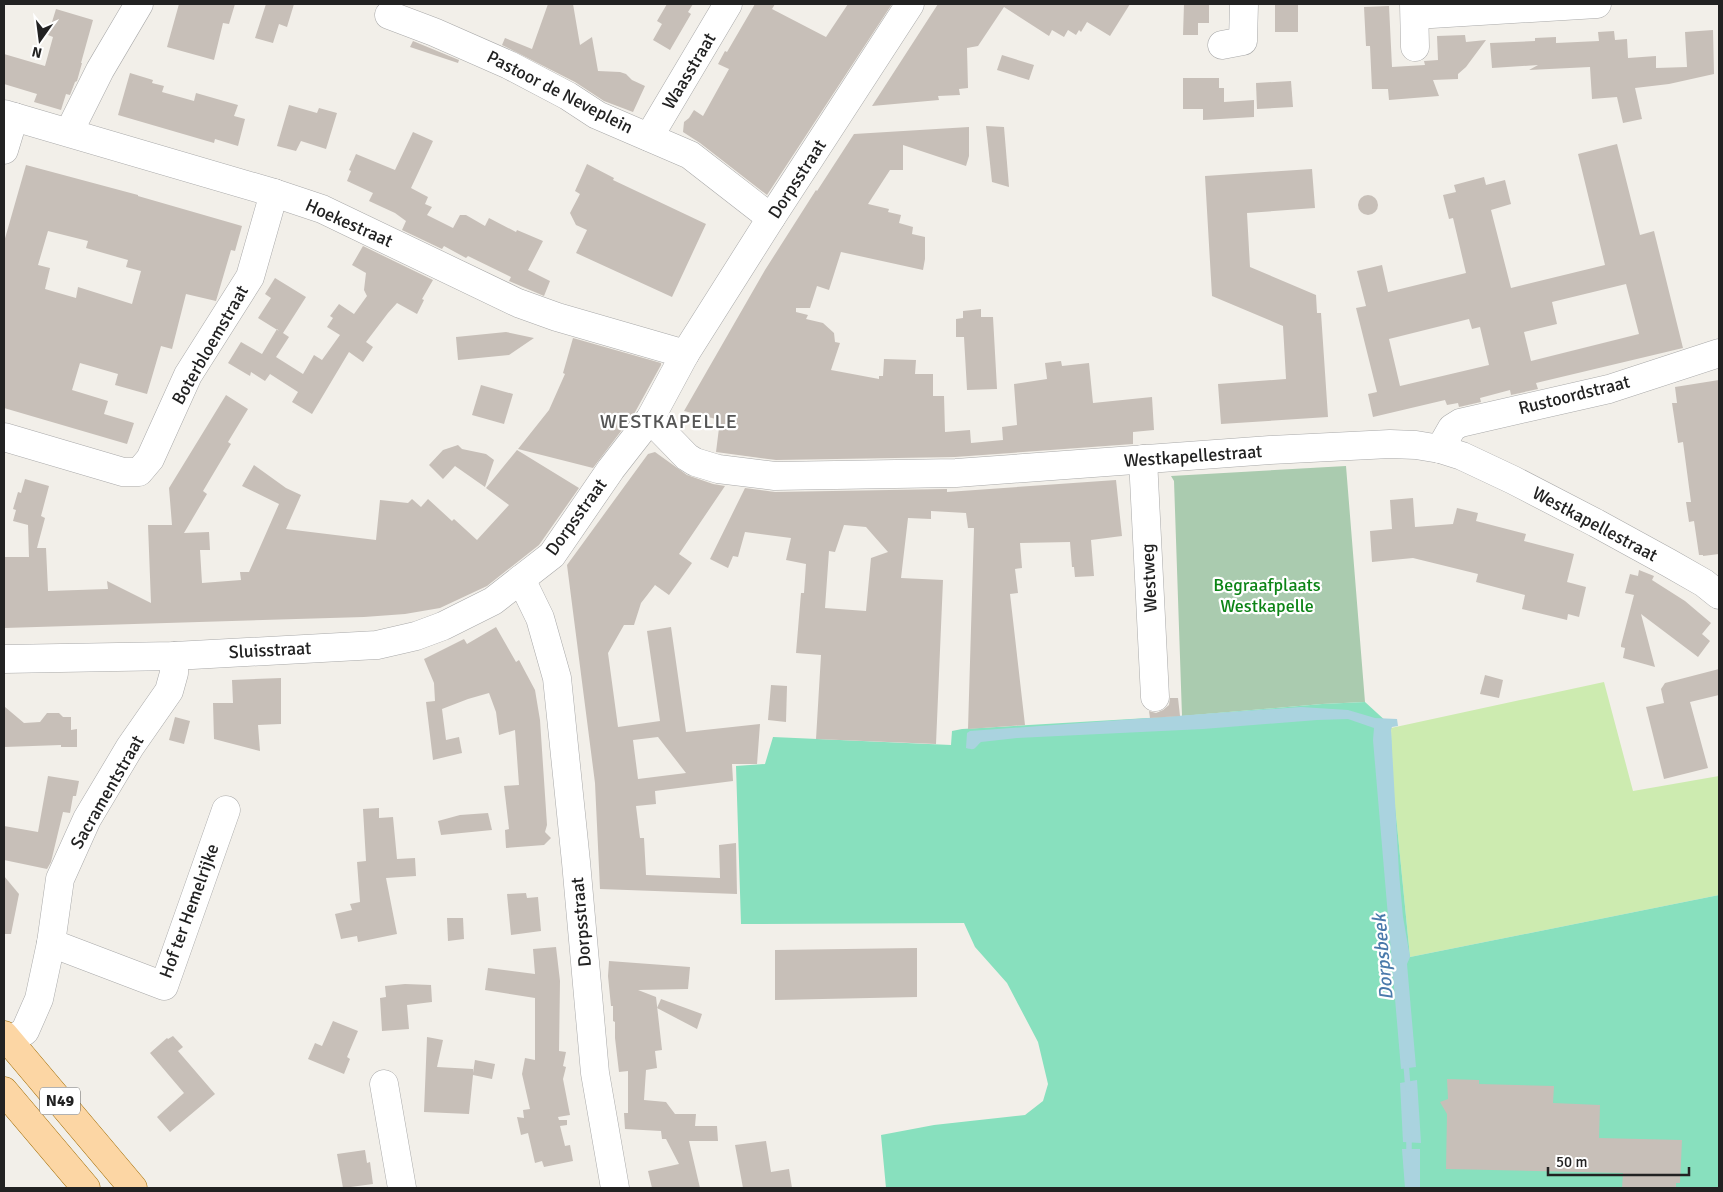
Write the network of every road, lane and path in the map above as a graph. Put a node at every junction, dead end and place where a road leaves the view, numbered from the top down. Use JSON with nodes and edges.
{"nodes":[{"id":1,"x":139,"y":4,"type":"edge"},
{"id":2,"x":728,"y":4,"type":"edge"},
{"id":3,"x":910,"y":4,"type":"edge"},
{"id":4,"x":1244,"y":4,"type":"edge"},
{"id":5,"x":1580,"y":4,"type":"edge"},
{"id":6,"x":1414,"y":9,"type":"edge"},
{"id":7,"x":389,"y":15,"type":"dead end"},
{"id":8,"x":1222,"y":45,"type":"dead end"},
{"id":9,"x":1415,"y":47,"type":"dead end"},
{"id":10,"x":9,"y":115,"type":"edge"},
{"id":11,"x":70,"y":132,"type":"junction"},
{"id":12,"x":649,"y":138,"type":"junction"},
{"id":13,"x":4,"y":150,"type":"edge"},
{"id":14,"x":274,"y":193,"type":"junction"},
{"id":15,"x":771,"y":218,"type":"junction"},
{"id":16,"x":1719,"y":353,"type":"edge"},
{"id":17,"x":685,"y":354,"type":"junction"},
{"id":18,"x":650,"y":419,"type":"junction"},
{"id":19,"x":4,"y":437,"type":"edge"},
{"id":20,"x":1440,"y":449,"type":"junction"},
{"id":21,"x":1143,"y":459,"type":"junction"},
{"id":22,"x":521,"y":579,"type":"junction"},
{"id":23,"x":1719,"y":595,"type":"edge"},
{"id":24,"x":174,"y":656,"type":"junction"},
{"id":25,"x":4,"y":660,"type":"edge"},
{"id":26,"x":1155,"y":697,"type":"dead end"},
{"id":27,"x":226,"y":810,"type":"dead end"},
{"id":28,"x":51,"y":944,"type":"junction"},
{"id":29,"x":7,"y":1038,"type":"edge"},
{"id":30,"x":384,"y":1084,"type":"dead end"},
{"id":31,"x":4,"y":1091,"type":"edge"},
{"id":32,"x":86,"y":1188,"type":"edge"},
{"id":33,"x":134,"y":1188,"type":"edge"},
{"id":34,"x":402,"y":1188,"type":"edge"},
{"id":35,"x":616,"y":1188,"type":"edge"}],
"edges":[{"from":1,"to":11,"type":"street"},
{"from":2,"to":12,"type":"street","name":"Waasstraat"},
{"from":3,"to":15,"type":"street","name":"Dorpsstraat"},
{"from":4,"to":8,"type":"street"},
{"from":5,"to":6,"type":"street"},
{"from":6,"to":9,"type":"street"},
{"from":7,"to":12,"type":"street","name":"Pastoor de Neveplein"},
{"from":10,"to":11,"type":"street","name":"Hoekestraat"},
{"from":10,"to":13,"type":"street"},
{"from":11,"to":14,"type":"street","name":"Hoekestraat"},
{"from":12,"to":15,"type":"street","name":"Pastoor de Neveplein"},
{"from":14,"to":17,"type":"street","name":"Hoekestraat"},
{"from":14,"to":19,"type":"street","name":"Boterbloemstraat"},
{"from":15,"to":17,"type":"street","name":"Dorpsstraat"},
{"from":16,"to":20,"type":"street","name":"Rustoordstraat"},
{"from":17,"to":18,"type":"street","name":"Dorpsstraat"},
{"from":18,"to":21,"type":"street","name":"Westkapellestraat"},
{"from":18,"to":22,"type":"street","name":"Dorpsstraat"},
{"from":20,"to":21,"type":"street","name":"Westkapellestraat"},
{"from":20,"to":23,"type":"street","name":"Westkapellestraat"},
{"from":21,"to":26,"type":"street","name":"Westweg"},
{"from":22,"to":24,"type":"street","name":"Sluisstraat"},
{"from":22,"to":35,"type":"street","name":"Dorpsstraat"},
{"from":24,"to":25,"type":"street","name":"Sluisstraat"},
{"from":24,"to":28,"type":"street","name":"Sacramentstraat"},
{"from":27,"to":28,"type":"street","name":"Hof ter Hemelrijke"},
{"from":28,"to":29,"type":"street","name":"Sacramentstraat"},
{"from":29,"to":33,"type":"main road","number":"N49"},
{"from":30,"to":34,"type":"street"},
{"from":31,"to":32,"type":"main road","number":"N49"}]}
